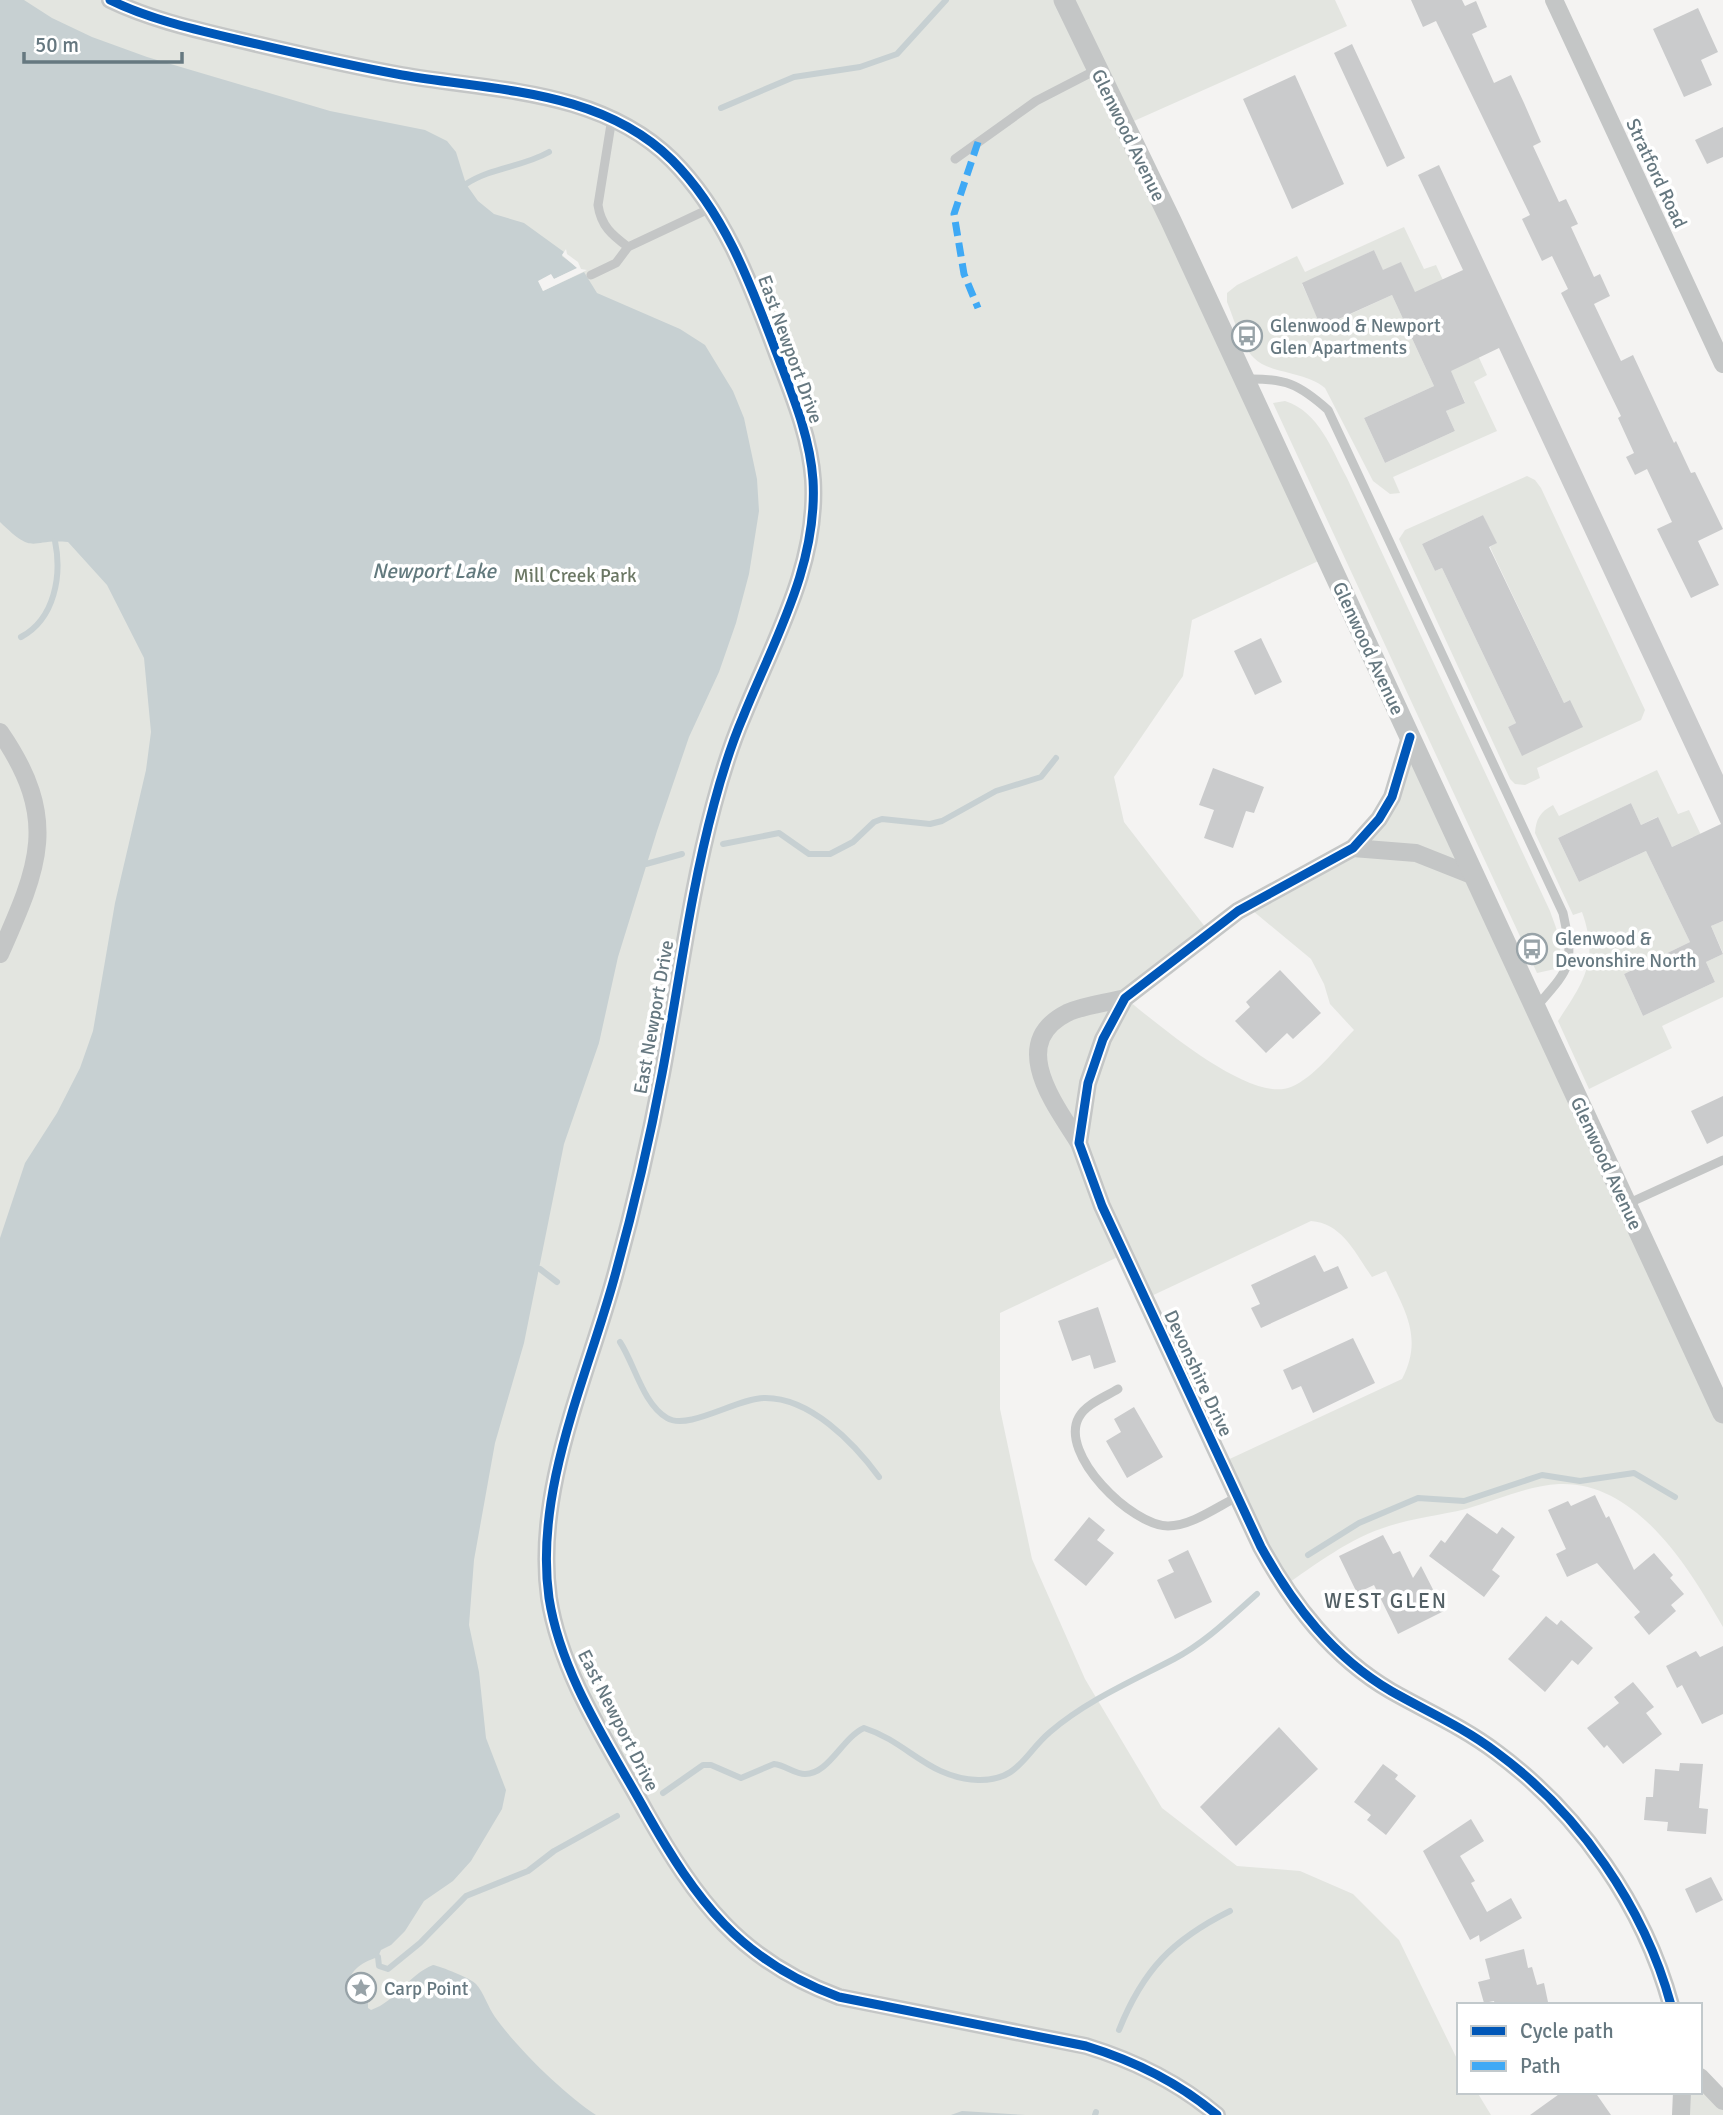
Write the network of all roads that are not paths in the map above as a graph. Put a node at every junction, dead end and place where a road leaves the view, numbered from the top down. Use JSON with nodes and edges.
{"nodes":[{"id":1,"x":110,"y":0,"type":"edge"},
{"id":2,"x":1064,"y":0,"type":"edge"},
{"id":3,"x":1554,"y":0,"type":"edge"},
{"id":4,"x":1098,"y":69,"type":"junction"},
{"id":5,"x":612,"y":118,"type":"junction"},
{"id":6,"x":955,"y":159,"type":"dead end"},
{"id":7,"x":710,"y":208,"type":"junction"},
{"id":8,"x":628,"y":247,"type":"junction"},
{"id":9,"x":591,"y":275,"type":"dead end"},
{"id":10,"x":1723,"y":364,"type":"edge"},
{"id":11,"x":1244,"y":379,"type":"junction"},
{"id":12,"x":0,"y":732,"type":"edge"},
{"id":13,"x":1410,"y":737,"type":"junction"},
{"id":14,"x":1353,"y":848,"type":"junction"},
{"id":15,"x":1475,"y":876,"type":"junction"},
{"id":16,"x":0,"y":954,"type":"edge"},
{"id":17,"x":1125,"y":998,"type":"junction"},
{"id":18,"x":1535,"y":1008,"type":"junction"},
{"id":19,"x":1079,"y":1143,"type":"junction"},
{"id":20,"x":1723,"y":1160,"type":"edge"},
{"id":21,"x":1627,"y":1205,"type":"junction"},
{"id":22,"x":1118,"y":1389,"type":"dead end"},
{"id":23,"x":1723,"y":1413,"type":"edge"},
{"id":24,"x":1237,"y":1497,"type":"junction"},
{"id":25,"x":1670,"y":2003,"type":"edge"},
{"id":26,"x":1702,"y":2079,"type":"edge"},
{"id":27,"x":1682,"y":2094,"type":"edge"},
{"id":28,"x":1723,"y":2101,"type":"edge"},
{"id":29,"x":1217,"y":2115,"type":"edge"},
{"id":30,"x":1681,"y":2115,"type":"edge"}],
"edges":[{"from":1,"to":5,"type":"street","name":"East Newport Drive"},
{"from":2,"to":4,"type":"street","name":"Glenwood Avenue"},
{"from":3,"to":10,"type":"street","name":"Stratford Road"},
{"from":4,"to":6,"type":"lane"},
{"from":4,"to":11,"type":"street","name":"Glenwood Avenue"},
{"from":5,"to":7,"type":"street","name":"East Newport Drive"},
{"from":5,"to":8,"type":"lane"},
{"from":7,"to":8,"type":"lane"},
{"from":7,"to":29,"type":"street","name":"East Newport Drive"},
{"from":8,"to":9,"type":"lane"},
{"from":11,"to":13,"type":"street","name":"Glenwood Avenue"},
{"from":11,"to":18,"type":"lane"},
{"from":12,"to":16,"type":"street"},
{"from":13,"to":14,"type":"street","name":"Devonshire Drive"},
{"from":13,"to":15,"type":"street","name":"Glenwood Avenue"},
{"from":14,"to":15,"type":"street"},
{"from":14,"to":17,"type":"street","name":"Devonshire Drive"},
{"from":15,"to":18,"type":"street","name":"Glenwood Avenue"},
{"from":17,"to":19,"type":"street","name":"Devonshire Drive"},
{"from":17,"to":19,"type":"street","name":"Devonshire Drive"},
{"from":18,"to":21,"type":"street","name":"Glenwood Avenue"},
{"from":19,"to":24,"type":"street","name":"Devonshire Drive"},
{"from":20,"to":21,"type":"lane"},
{"from":21,"to":23,"type":"street","name":"Glenwood Avenue"},
{"from":22,"to":24,"type":"lane"},
{"from":24,"to":25,"type":"street","name":"Devonshire Drive"},
{"from":26,"to":28,"type":"street"},
{"from":27,"to":30,"type":"street"}]}
